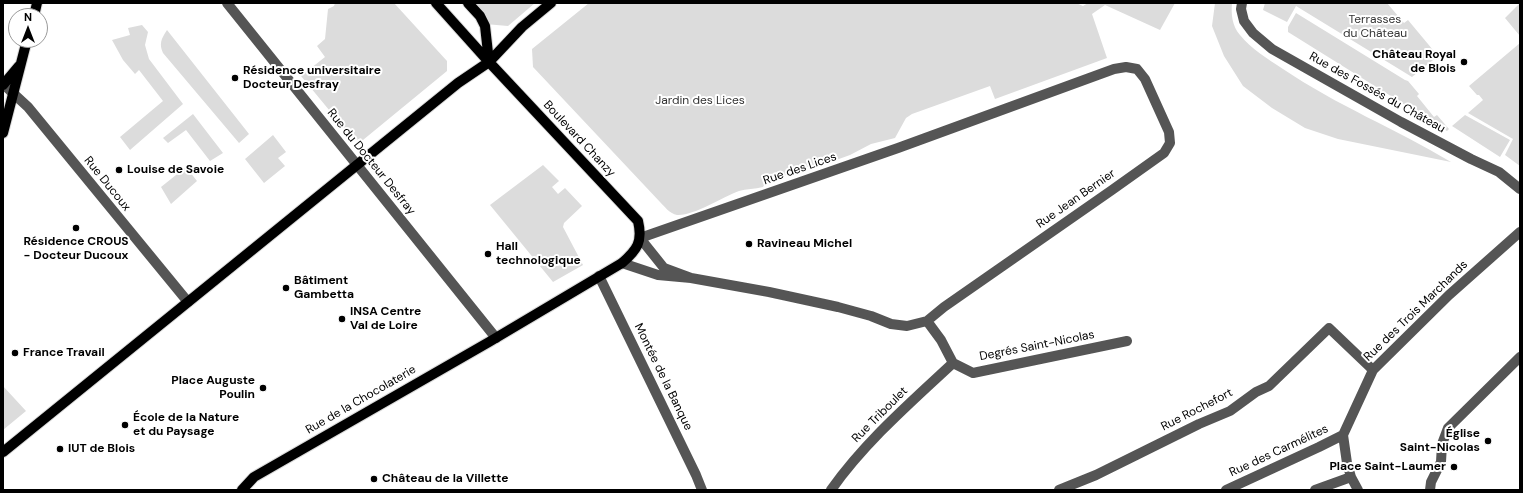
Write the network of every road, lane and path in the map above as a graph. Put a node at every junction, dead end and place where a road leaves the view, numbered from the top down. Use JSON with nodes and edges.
{"nodes":[{"id":1,"x":227,"y":3,"type":"edge"},
{"id":2,"x":436,"y":3,"type":"edge"},
{"id":3,"x":468,"y":3,"type":"edge"},
{"id":4,"x":551,"y":3,"type":"edge"},
{"id":5,"x":1242,"y":3,"type":"edge"},
{"id":6,"x":25,"y":48,"type":"edge"},
{"id":7,"x":489,"y":62,"type":"junction"},
{"id":8,"x":21,"y":64,"type":"junction"},
{"id":9,"x":1137,"y":69,"type":"joint"},
{"id":10,"x":3,"y":84,"type":"edge"},
{"id":11,"x":14,"y":94,"type":"junction"},
{"id":12,"x":3,"y":133,"type":"edge"},
{"id":13,"x":356,"y":165,"type":"junction"},
{"id":14,"x":1520,"y":188,"type":"edge"},
{"id":15,"x":1520,"y":232,"type":"edge"},
{"id":16,"x":640,"y":238,"type":"junction"},
{"id":17,"x":622,"y":263,"type":"junction"},
{"id":18,"x":599,"y":276,"type":"junction"},
{"id":19,"x":691,"y":278,"type":"junction"},
{"id":20,"x":188,"y":302,"type":"junction"},
{"id":21,"x":927,"y":321,"type":"junction"},
{"id":22,"x":496,"y":338,"type":"junction"},
{"id":23,"x":1127,"y":342,"type":"dead end"},
{"id":24,"x":1520,"y":357,"type":"edge"},
{"id":25,"x":953,"y":363,"type":"junction"},
{"id":26,"x":1373,"y":370,"type":"junction"},
{"id":27,"x":1342,"y":435,"type":"junction"},
{"id":28,"x":3,"y":452,"type":"edge"},
{"id":29,"x":1350,"y":477,"type":"junction"},
{"id":30,"x":243,"y":490,"type":"edge"},
{"id":31,"x":702,"y":490,"type":"edge"},
{"id":32,"x":831,"y":490,"type":"edge"},
{"id":33,"x":1059,"y":490,"type":"edge"},
{"id":34,"x":1226,"y":490,"type":"edge"},
{"id":35,"x":1315,"y":490,"type":"edge"},
{"id":36,"x":1358,"y":490,"type":"edge"},
{"id":37,"x":1430,"y":490,"type":"edge"}],
"edges":[{"from":1,"to":13,"type":"street","name":"Rue du Docteur Desfray"},
{"from":2,"to":7,"type":"main road","name":"Boulevard Chanzy"},
{"from":3,"to":7,"type":"main road"},
{"from":4,"to":7,"type":"main road"},
{"from":5,"to":14,"type":"street","name":"Rue des Fossés du Château"},
{"from":6,"to":8,"type":"main road"},
{"from":7,"to":13,"type":"main road"},
{"from":7,"to":16,"type":"main road","name":"Boulevard Chanzy"},
{"from":8,"to":10,"type":"main road"},
{"from":8,"to":11,"type":"main road"},
{"from":9,"to":16,"type":"street","name":"Rue des Lices"},
{"from":9,"to":21,"type":"street","name":"Rue Jean Bernier"},
{"from":10,"to":11,"type":"street","name":"Rue Ducoux"},
{"from":11,"to":12,"type":"main road"},
{"from":11,"to":20,"type":"street","name":"Rue Ducoux"},
{"from":13,"to":20,"type":"main road"},
{"from":13,"to":22,"type":"street","name":"Rue du Docteur Desfray"},
{"from":15,"to":26,"type":"street","name":"Rue des Trois Marchands"},
{"from":16,"to":17,"type":"main road"},
{"from":16,"to":19,"type":"street"},
{"from":17,"to":18,"type":"main road"},
{"from":17,"to":19,"type":"street"},
{"from":18,"to":22,"type":"main road"},
{"from":18,"to":31,"type":"street","name":"Montée de la Banque"},
{"from":19,"to":21,"type":"street"},
{"from":20,"to":28,"type":"main road"},
{"from":21,"to":25,"type":"street"},
{"from":22,"to":30,"type":"main road","name":"Rue de la Chocolaterie"},
{"from":23,"to":25,"type":"street","name":"Degrés Saint-Nicolas"},
{"from":24,"to":37,"type":"street"},
{"from":25,"to":32,"type":"street","name":"Rue Triboulet"},
{"from":26,"to":27,"type":"street","name":"Rue des Trois Marchands"},
{"from":26,"to":33,"type":"street","name":"Rue Rochefort"},
{"from":27,"to":29,"type":"street"},
{"from":27,"to":34,"type":"street","name":"Rue des Carmélites"},
{"from":29,"to":35,"type":"street"},
{"from":29,"to":36,"type":"street"}]}
